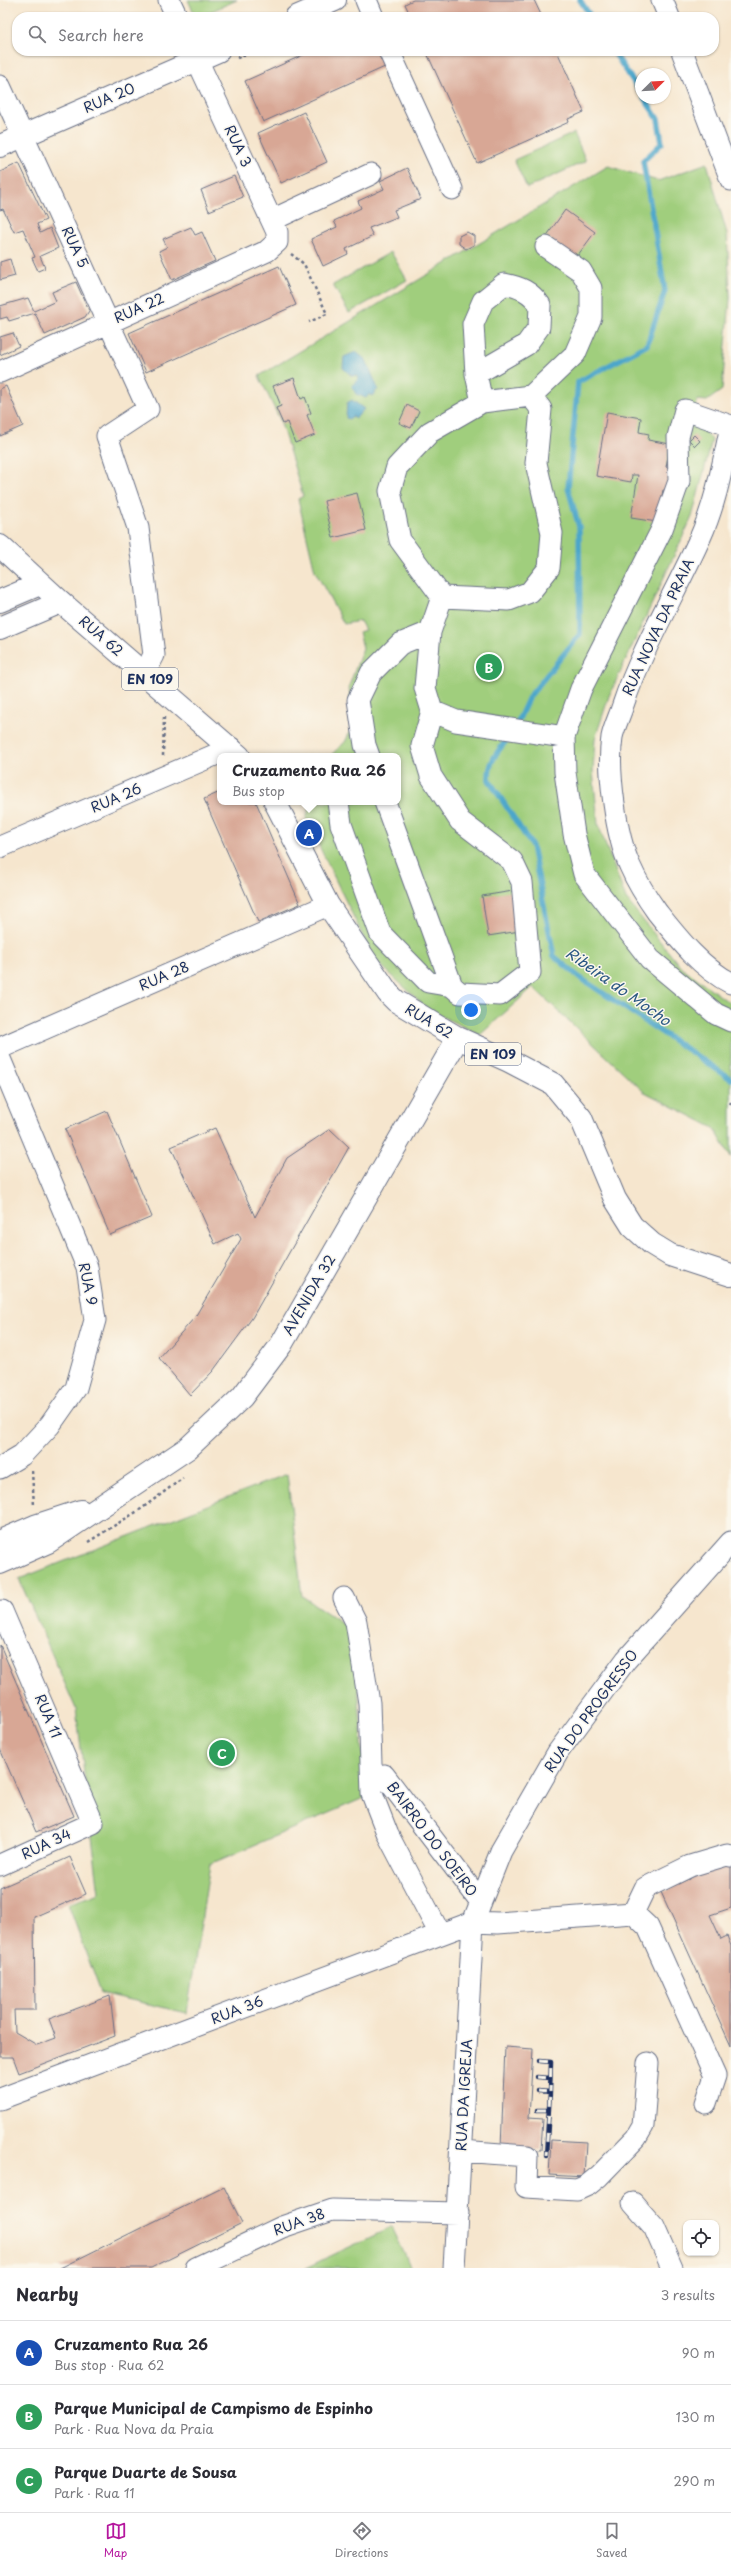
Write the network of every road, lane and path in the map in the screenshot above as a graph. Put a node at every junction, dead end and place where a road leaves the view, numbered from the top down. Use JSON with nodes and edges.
{"nodes":[{"id":1,"x":170,"y":0,"type":"edge"},
{"id":2,"x":334,"y":0,"type":"edge"},
{"id":3,"x":366,"y":0,"type":"edge"},
{"id":4,"x":662,"y":0,"type":"edge"},
{"id":5,"x":175,"y":12,"type":"edge"},
{"id":6,"x":307,"y":12,"type":"edge"},
{"id":7,"x":371,"y":12,"type":"edge"},
{"id":8,"x":667,"y":12,"type":"edge"},
{"id":9,"x":194,"y":56,"type":"edge"},
{"id":10,"x":196,"y":56,"type":"edge"},
{"id":11,"x":391,"y":56,"type":"edge"},
{"id":12,"x":684,"y":56,"type":"edge"},
{"id":13,"x":0,"y":86,"type":"edge"},
{"id":14,"x":23,"y":136,"type":"junction"},
{"id":15,"x":0,"y":146,"type":"edge"},
{"id":16,"x":371,"y":174,"type":"dead end"},
{"id":17,"x":731,"y":180,"type":"edge"},
{"id":18,"x":452,"y":189,"type":"dead end"},
{"id":19,"x":272,"y":220,"type":"junction"},
{"id":20,"x":277,"y":242,"type":"junction"},
{"id":21,"x":546,"y":248,"type":"dead end"},
{"id":22,"x":110,"y":322,"type":"junction"},
{"id":23,"x":309,"y":322,"type":"dead end"},
{"id":24,"x":0,"y":372,"type":"edge"},
{"id":25,"x":476,"y":374,"type":"dead end"},
{"id":26,"x":531,"y":396,"type":"junction"},
{"id":27,"x":482,"y":402,"type":"junction"},
{"id":28,"x":731,"y":426,"type":"edge"},
{"id":29,"x":0,"y":546,"type":"edge"},
{"id":30,"x":40,"y":584,"type":"junction"},
{"id":31,"x":442,"y":597,"type":"junction"},
{"id":32,"x":0,"y":601,"type":"edge"},
{"id":33,"x":61,"y":602,"type":"junction"},
{"id":34,"x":0,"y":628,"type":"edge"},
{"id":35,"x":430,"y":632,"type":"junction"},
{"id":36,"x":144,"y":674,"type":"junction"},
{"id":37,"x":164,"y":690,"type":"junction"},
{"id":38,"x":432,"y":711,"type":"junction"},
{"id":39,"x":564,"y":737,"type":"junction"},
{"id":40,"x":235,"y":752,"type":"edge"},
{"id":41,"x":364,"y":752,"type":"edge"},
{"id":42,"x":217,"y":759,"type":"edge"},
{"id":43,"x":163,"y":763,"type":"dead end"},
{"id":44,"x":277,"y":805,"type":"edge"},
{"id":45,"x":338,"y":805,"type":"edge"},
{"id":46,"x":386,"y":805,"type":"edge"},
{"id":47,"x":0,"y":847,"type":"edge"},
{"id":48,"x":328,"y":905,"type":"junction"},
{"id":49,"x":731,"y":983,"type":"edge"},
{"id":50,"x":452,"y":986,"type":"junction"},
{"id":51,"x":731,"y":1021,"type":"edge"},
{"id":52,"x":458,"y":1038,"type":"junction"},
{"id":53,"x":0,"y":1048,"type":"edge"},
{"id":54,"x":0,"y":1059,"type":"edge"},
{"id":55,"x":731,"y":1275,"type":"edge"},
{"id":56,"x":30,"y":1446,"type":"junction"},
{"id":57,"x":0,"y":1468,"type":"edge"},
{"id":58,"x":104,"y":1503,"type":"junction"},
{"id":59,"x":35,"y":1526,"type":"junction"},
{"id":60,"x":0,"y":1541,"type":"edge"},
{"id":61,"x":731,"y":1542,"type":"edge"},
{"id":62,"x":0,"y":1563,"type":"edge"},
{"id":63,"x":344,"y":1598,"type":"dead end"},
{"id":64,"x":1,"y":1611,"type":"edge"},
{"id":65,"x":384,"y":1775,"type":"dead end"},
{"id":66,"x":92,"y":1823,"type":"joint"},
{"id":67,"x":731,"y":1856,"type":"edge"},
{"id":68,"x":0,"y":1866,"type":"edge"},
{"id":69,"x":481,"y":1902,"type":"junction"},
{"id":70,"x":633,"y":1912,"type":"junction"},
{"id":71,"x":473,"y":1922,"type":"junction"},
{"id":72,"x":440,"y":1934,"type":"junction"},
{"id":73,"x":648,"y":2063,"type":"dead end"},
{"id":74,"x":0,"y":2099,"type":"edge"},
{"id":75,"x":706,"y":2103,"type":"dead end"},
{"id":76,"x":461,"y":2151,"type":"junction"},
{"id":77,"x":633,"y":2203,"type":"dead end"},
{"id":78,"x":458,"y":2213,"type":"junction"},
{"id":79,"x":196,"y":2268,"type":"edge"},
{"id":80,"x":454,"y":2268,"type":"edge"},
{"id":81,"x":672,"y":2268,"type":"edge"}],
"edges":[{"from":1,"to":5,"type":"street"},
{"from":2,"to":6,"type":"main road"},
{"from":3,"to":7,"type":"street"},
{"from":4,"to":8,"type":"street"},
{"from":9,"to":14,"type":"main road","name":"RUA 20"},
{"from":10,"to":19,"type":"street","name":"RUA 3"},
{"from":11,"to":18,"type":"street"},
{"from":12,"to":17,"type":"street"},
{"from":13,"to":14,"type":"street","name":"RUA 5"},
{"from":14,"to":15,"type":"main road","name":"RUA 20"},
{"from":14,"to":22,"type":"street","name":"RUA 5"},
{"from":16,"to":19,"type":"street"},
{"from":19,"to":20,"type":"street","name":"RUA 3"},
{"from":20,"to":22,"type":"street","name":"RUA 22"},
{"from":20,"to":23,"type":"path"},
{"from":21,"to":26,"type":"street"},
{"from":22,"to":24,"type":"street","name":"RUA 22"},
{"from":22,"to":36,"type":"street","name":"RUA 5"},
{"from":25,"to":27,"type":"street"},
{"from":26,"to":27,"type":"street"},
{"from":26,"to":31,"type":"street"},
{"from":27,"to":31,"type":"street"},
{"from":28,"to":39,"type":"street"},
{"from":28,"to":49,"type":"street","name":"RUA NOVA DA PRAIA"},
{"from":29,"to":30,"type":"main road","name":"RUA 62"},
{"from":30,"to":32,"type":"main road"},
{"from":30,"to":33,"type":"main road","name":"RUA 62","number":"EN 109"},
{"from":31,"to":35,"type":"street"},
{"from":33,"to":34,"type":"main road"},
{"from":33,"to":36,"type":"main road","name":"RUA 62","number":"EN 109"},
{"from":35,"to":38,"type":"street"},
{"from":35,"to":41,"type":"street"},
{"from":36,"to":37,"type":"main road","name":"RUA 62","number":"EN 109"},
{"from":37,"to":40,"type":"main road","name":"RUA 62","number":"EN 109"},
{"from":37,"to":43,"type":"path"},
{"from":38,"to":39,"type":"street"},
{"from":38,"to":50,"type":"street"},
{"from":39,"to":51,"type":"street"},
{"from":42,"to":47,"type":"street","name":"RUA 26"},
{"from":44,"to":48,"type":"main road","name":"RUA 62","number":"EN 109"},
{"from":45,"to":50,"type":"street"},
{"from":46,"to":50,"type":"street"},
{"from":48,"to":52,"type":"main road","name":"RUA 62","number":"EN 109"},
{"from":48,"to":53,"type":"street","name":"RUA 28"},
{"from":52,"to":55,"type":"main road","name":"RUA 62","number":"EN 109"},
{"from":52,"to":58,"type":"main road","name":"AVENIDA 32"},
{"from":54,"to":56,"type":"street","name":"RUA 9"},
{"from":56,"to":57,"type":"street","name":"RUA 9"},
{"from":56,"to":59,"type":"path"},
{"from":58,"to":59,"type":"main road","name":"AVENIDA 32"},
{"from":58,"to":62,"type":"main road","name":"AVENIDA 32"},
{"from":59,"to":60,"type":"main road","name":"AVENIDA 32"},
{"from":61,"to":69,"type":"street","name":"RUA DO PROGRESSO"},
{"from":63,"to":72,"type":"street"},
{"from":64,"to":66,"type":"street","name":"RUA 11"},
{"from":65,"to":69,"type":"street","name":"BAIRRO DO SOEIRO"},
{"from":66,"to":68,"type":"street","name":"RUA 34"},
{"from":67,"to":70,"type":"street"},
{"from":69,"to":71,"type":"street","name":"RUA DO PROGRESSO"},
{"from":70,"to":71,"type":"street"},
{"from":70,"to":75,"type":"street"},
{"from":71,"to":72,"type":"street","name":"RUA 36"},
{"from":71,"to":76,"type":"street","name":"RUA DA IGREJA"},
{"from":72,"to":74,"type":"street","name":"RUA 36"},
{"from":73,"to":76,"type":"street"},
{"from":76,"to":78,"type":"street","name":"RUA DA IGREJA"},
{"from":77,"to":81,"type":"street"},
{"from":78,"to":79,"type":"street","name":"RUA 38"},
{"from":78,"to":80,"type":"street","name":"RUA DA IGREJA"}]}
